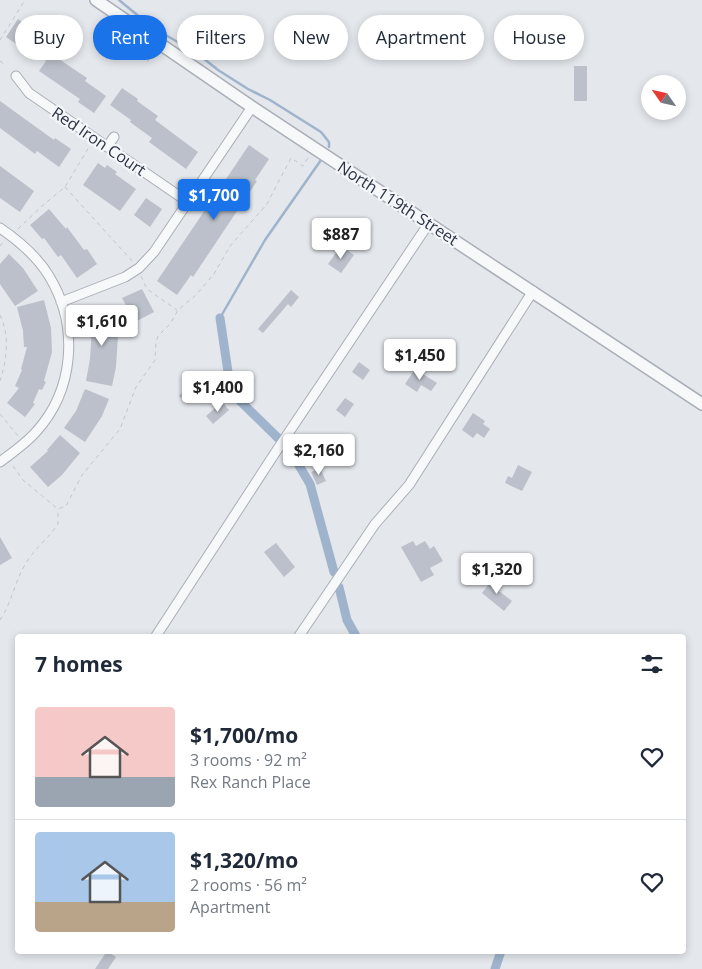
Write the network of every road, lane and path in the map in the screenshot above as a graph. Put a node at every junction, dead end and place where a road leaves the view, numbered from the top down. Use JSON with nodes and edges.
{"nodes":[{"id":1,"x":25,"y":0,"type":"edge"},
{"id":2,"x":96,"y":0,"type":"edge"},
{"id":3,"x":0,"y":40,"type":"edge"},
{"id":4,"x":0,"y":61,"type":"edge"},
{"id":5,"x":4,"y":64,"type":"dead end"},
{"id":6,"x":16,"y":76,"type":"dead end"},
{"id":7,"x":252,"y":107,"type":"junction"},
{"id":8,"x":114,"y":137,"type":"dead end"},
{"id":9,"x":89,"y":147,"type":"dead end"},
{"id":10,"x":108,"y":147,"type":"junction"},
{"id":11,"x":314,"y":148,"type":"junction"},
{"id":12,"x":65,"y":187,"type":"junction"},
{"id":13,"x":188,"y":202,"type":"junction"},
{"id":14,"x":430,"y":223,"type":"junction"},
{"id":15,"x":0,"y":228,"type":"edge"},
{"id":16,"x":18,"y":229,"type":"dead end"},
{"id":17,"x":5,"y":240,"type":"dead end"},
{"id":18,"x":0,"y":246,"type":"edge"},
{"id":19,"x":132,"y":260,"type":"dead end"},
{"id":20,"x":141,"y":279,"type":"dead end"},
{"id":21,"x":533,"y":291,"type":"junction"},
{"id":22,"x":62,"y":302,"type":"junction"},
{"id":23,"x":178,"y":310,"type":"junction"},
{"id":24,"x":0,"y":315,"type":"edge"},
{"id":25,"x":0,"y":381,"type":"edge"},
{"id":26,"x":702,"y":404,"type":"edge"},
{"id":27,"x":0,"y":414,"type":"edge"},
{"id":28,"x":18,"y":436,"type":"dead end"},
{"id":29,"x":0,"y":462,"type":"edge"},
{"id":30,"x":13,"y":466,"type":"dead end"},
{"id":31,"x":58,"y":509,"type":"junction"},
{"id":32,"x":0,"y":620,"type":"edge"},
{"id":33,"x":157,"y":634,"type":"edge"},
{"id":34,"x":300,"y":634,"type":"edge"}],
"edges":[{"from":1,"to":3,"type":"path"},
{"from":2,"to":7,"type":"street","name":"North 119th Street"},
{"from":4,"to":5,"type":"path"},
{"from":6,"to":10,"type":"street","name":"Red Iron Court"},
{"from":7,"to":11,"type":"street","name":"North 119th Street"},
{"from":7,"to":13,"type":"street"},
{"from":8,"to":10,"type":"street"},
{"from":9,"to":12,"type":"path"},
{"from":10,"to":13,"type":"street","name":"Red Iron Court"},
{"from":11,"to":14,"type":"street","name":"North 119th Street"},
{"from":11,"to":23,"type":"path"},
{"from":12,"to":16,"type":"path"},
{"from":12,"to":19,"type":"path"},
{"from":13,"to":22,"type":"street"},
{"from":14,"to":21,"type":"street","name":"North 119th Street"},
{"from":14,"to":33,"type":"street"},
{"from":15,"to":22,"type":"street"},
{"from":17,"to":18,"type":"path"},
{"from":20,"to":23,"type":"path"},
{"from":21,"to":26,"type":"street","name":"North 119th Street"},
{"from":21,"to":34,"type":"street"},
{"from":22,"to":29,"type":"street"},
{"from":23,"to":31,"type":"path"},
{"from":24,"to":25,"type":"path"},
{"from":27,"to":28,"type":"path"},
{"from":30,"to":31,"type":"path"},
{"from":31,"to":32,"type":"path"}]}
